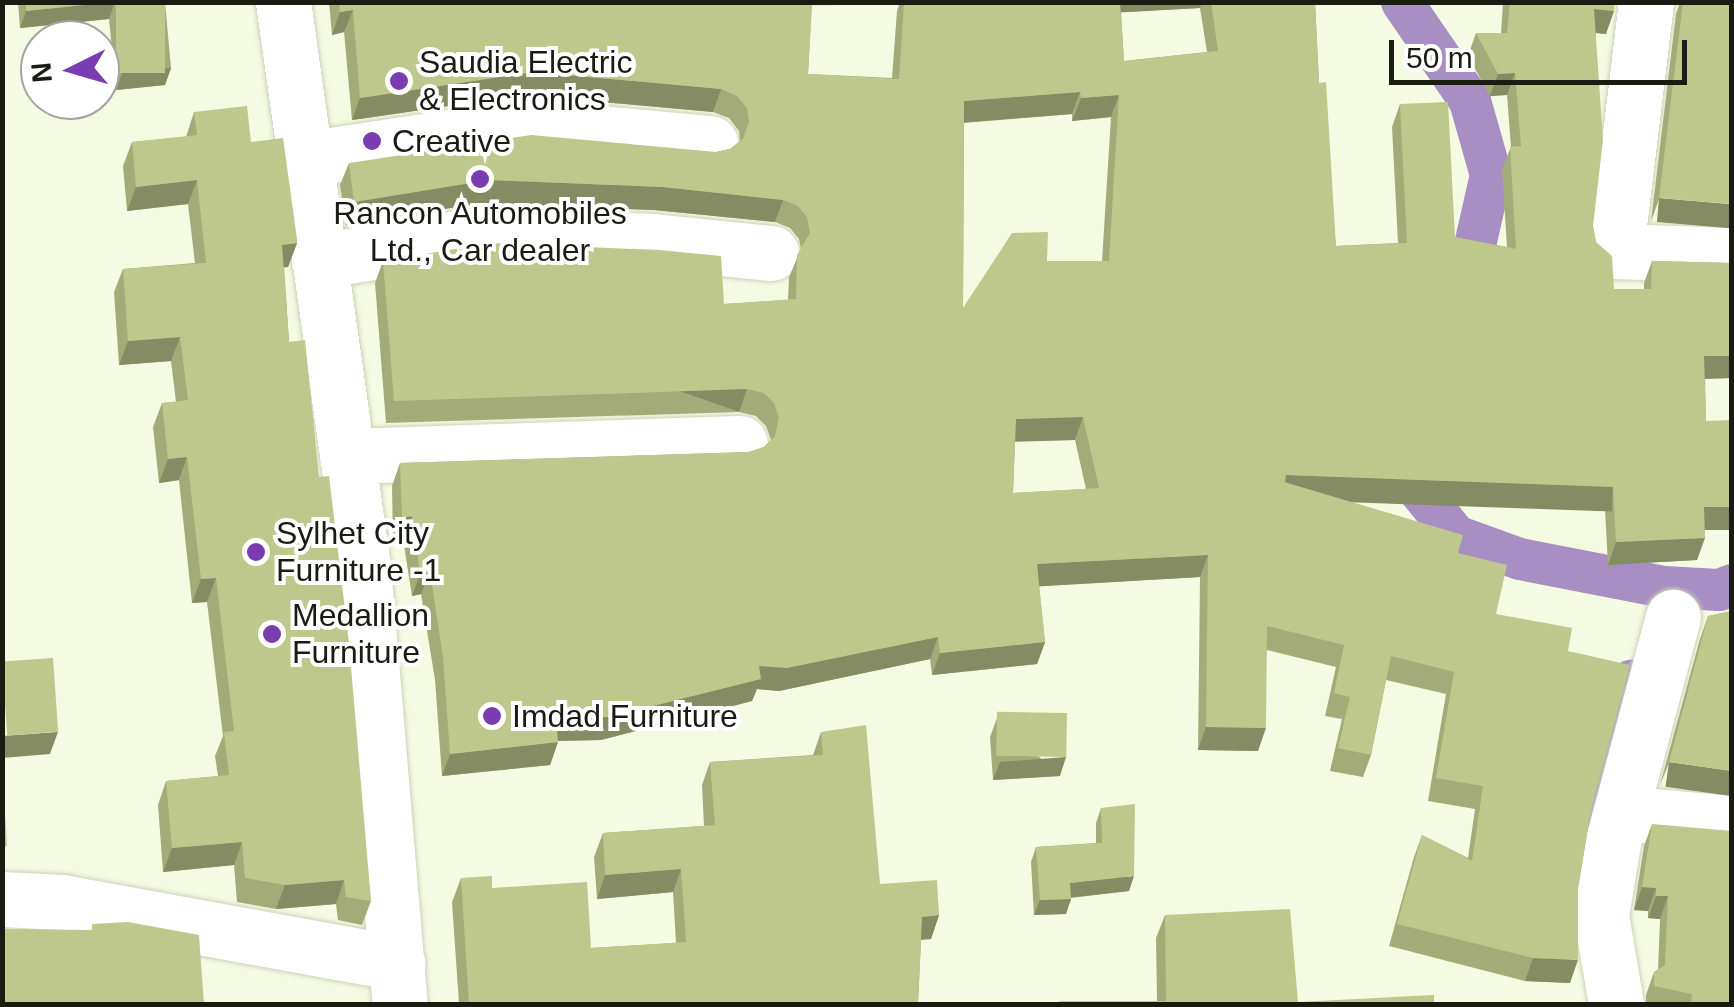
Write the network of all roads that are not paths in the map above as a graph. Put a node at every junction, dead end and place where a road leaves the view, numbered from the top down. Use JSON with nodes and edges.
{"nodes":[{"id":1,"x":283,"y":2,"type":"edge"},
{"id":2,"x":1646,"y":2,"type":"edge"},
{"id":3,"x":710,"y":143,"type":"dead end"},
{"id":4,"x":305,"y":160,"type":"junction"},
{"id":5,"x":772,"y":253,"type":"dead end"},
{"id":6,"x":1732,"y":254,"type":"edge"},
{"id":7,"x":320,"y":261,"type":"junction"},
{"id":8,"x":740,"y":443,"type":"dead end"},
{"id":9,"x":347,"y":456,"type":"junction"},
{"id":10,"x":1674,"y":616,"type":"dead end"},
{"id":11,"x":1621,"y":813,"type":"junction"},
{"id":12,"x":1732,"y":823,"type":"edge"},
{"id":13,"x":2,"y":899,"type":"edge"},
{"id":14,"x":398,"y":984,"type":"edge"},
{"id":15,"x":1616,"y":1004,"type":"edge"}],
"edges":[{"from":1,"to":4,"type":"main road"},
{"from":2,"to":6,"type":"main road"},
{"from":3,"to":4,"type":"main road"},
{"from":4,"to":7,"type":"main road"},
{"from":5,"to":7,"type":"main road"},
{"from":7,"to":9,"type":"main road"},
{"from":8,"to":9,"type":"main road"},
{"from":9,"to":14,"type":"main road"},
{"from":10,"to":11,"type":"main road"},
{"from":11,"to":12,"type":"main road"},
{"from":11,"to":15,"type":"main road"},
{"from":13,"to":14,"type":"main road"}]}
